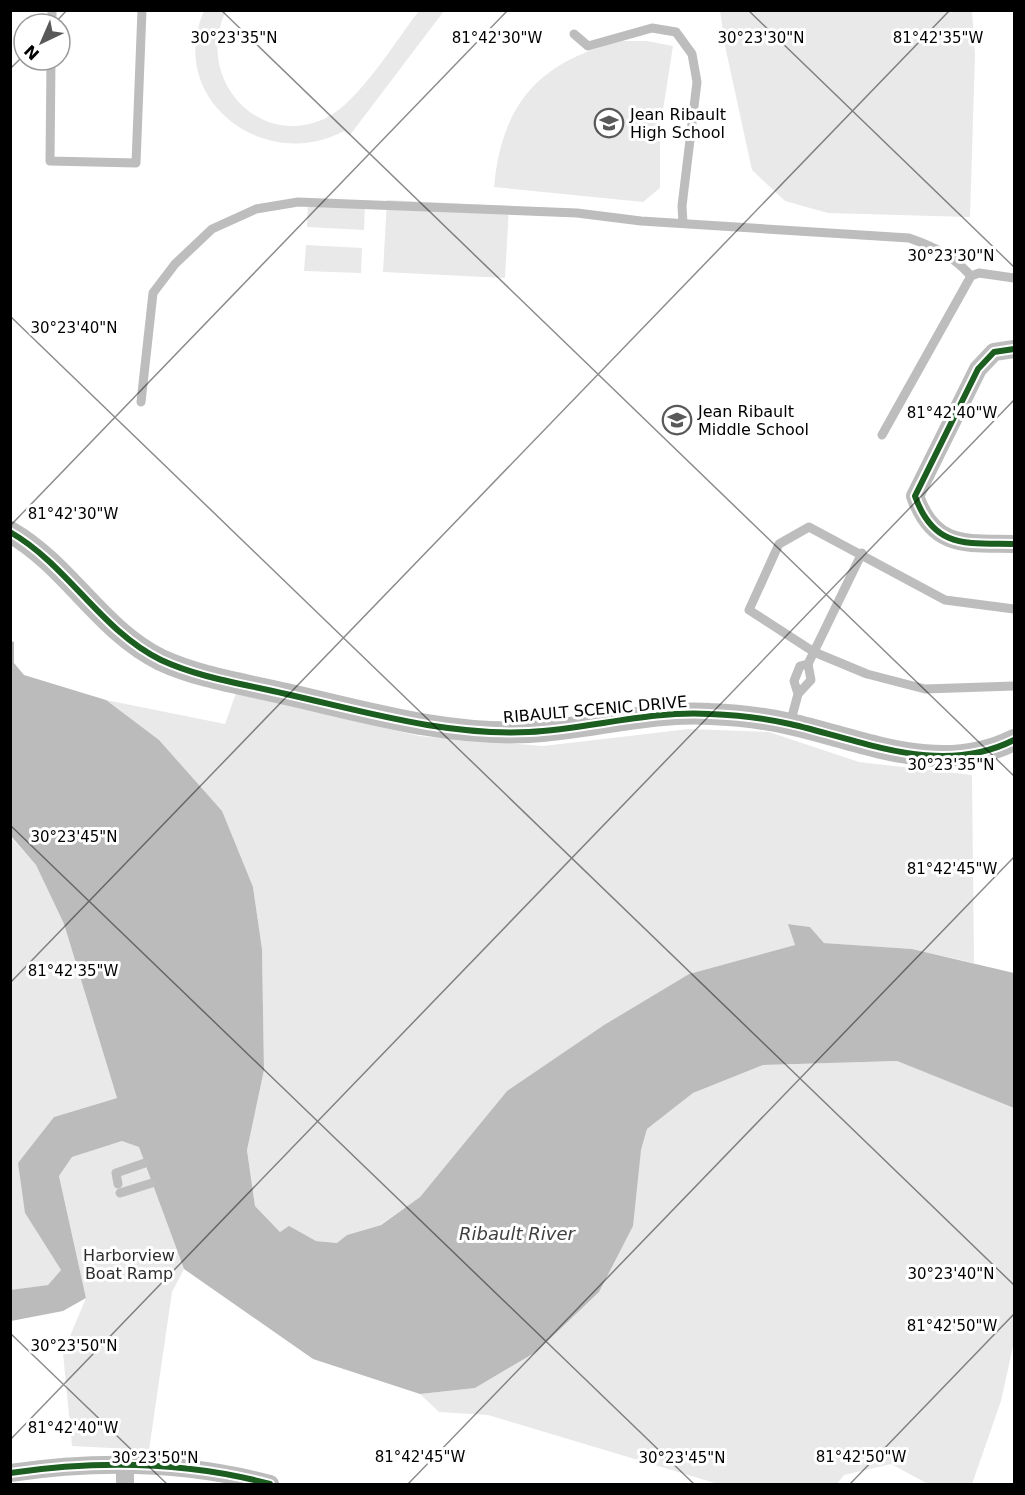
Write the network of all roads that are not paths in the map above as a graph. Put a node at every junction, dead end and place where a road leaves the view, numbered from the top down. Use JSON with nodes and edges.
{"nodes":[{"id":1,"x":142,"y":10,"type":"edge"},
{"id":2,"x":574,"y":34,"type":"dead end"},
{"id":3,"x":51,"y":72,"type":"edge"},
{"id":4,"x":683,"y":223,"type":"junction"},
{"id":5,"x":971,"y":276,"type":"junction"},
{"id":6,"x":1014,"y":278,"type":"edge"},
{"id":7,"x":1014,"y":350,"type":"edge"},
{"id":8,"x":141,"y":402,"type":"dead end"},
{"id":9,"x":882,"y":435,"type":"dead end"},
{"id":10,"x":10,"y":532,"type":"edge"},
{"id":11,"x":1014,"y":544,"type":"edge"},
{"id":12,"x":862,"y":553,"type":"junction"},
{"id":13,"x":1014,"y":609,"type":"edge"},
{"id":14,"x":814,"y":652,"type":"junction"},
{"id":15,"x":808,"y":664,"type":"junction"},
{"id":16,"x":1014,"y":686,"type":"edge"},
{"id":17,"x":798,"y":694,"type":"junction"},
{"id":18,"x":790,"y":724,"type":"junction"},
{"id":19,"x":1014,"y":740,"type":"edge"},
{"id":20,"x":145,"y":1163,"type":"dead end"},
{"id":21,"x":152,"y":1183,"type":"dead end"},
{"id":22,"x":125,"y":1465,"type":"junction"},
{"id":23,"x":10,"y":1473,"type":"edge"},
{"id":24,"x":125,"y":1485,"type":"edge"},
{"id":25,"x":270,"y":1485,"type":"edge"}],
"edges":[{"from":1,"to":3,"type":"lane"},
{"from":2,"to":4,"type":"lane"},
{"from":4,"to":5,"type":"lane"},
{"from":4,"to":8,"type":"lane"},
{"from":5,"to":6,"type":"lane"},
{"from":5,"to":9,"type":"lane"},
{"from":7,"to":11,"type":"street"},
{"from":10,"to":18,"type":"street","name":"RIBAULT SCENIC DRIVE"},
{"from":12,"to":13,"type":"lane"},
{"from":12,"to":14,"type":"lane"},
{"from":12,"to":14,"type":"lane"},
{"from":14,"to":15,"type":"lane"},
{"from":14,"to":16,"type":"lane"},
{"from":15,"to":17,"type":"lane"},
{"from":15,"to":17,"type":"lane"},
{"from":17,"to":18,"type":"lane"},
{"from":18,"to":19,"type":"street","name":"RIBAULT SCENIC DRIVE"},
{"from":20,"to":21,"type":"lane"},
{"from":22,"to":23,"type":"street"},
{"from":22,"to":24,"type":"street"},
{"from":22,"to":25,"type":"street"}]}
